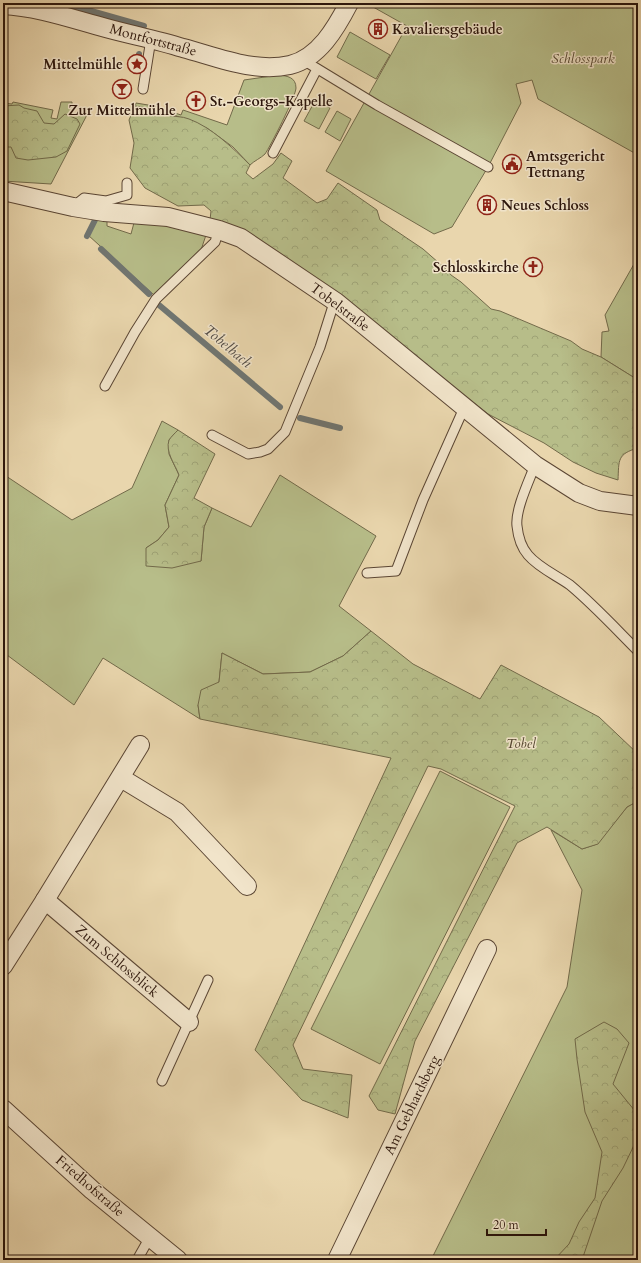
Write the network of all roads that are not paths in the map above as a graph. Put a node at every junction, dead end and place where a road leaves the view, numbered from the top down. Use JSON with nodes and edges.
{"nodes":[{"id":1,"x":349,"y":3,"type":"edge"},
{"id":2,"x":8,"y":4,"type":"edge"},
{"id":3,"x":152,"y":39,"type":"junction"},
{"id":4,"x":310,"y":64,"type":"junction"},
{"id":5,"x":143,"y":89,"type":"dead end"},
{"id":6,"x":273,"y":154,"type":"dead end"},
{"id":7,"x":488,"y":167,"type":"dead end"},
{"id":8,"x":127,"y":183,"type":"dead end"},
{"id":9,"x":3,"y":191,"type":"edge"},
{"id":10,"x":73,"y":207,"type":"junction"},
{"id":11,"x":219,"y":230,"type":"junction"},
{"id":12,"x":336,"y":302,"type":"junction"},
{"id":13,"x":105,"y":386,"type":"dead end"},
{"id":14,"x":464,"y":408,"type":"junction"},
{"id":15,"x":212,"y":435,"type":"dead end"},
{"id":16,"x":535,"y":465,"type":"junction"},
{"id":17,"x":638,"y":506,"type":"edge"},
{"id":18,"x":367,"y":573,"type":"dead end"},
{"id":19,"x":638,"y":651,"type":"edge"},
{"id":20,"x":140,"y":745,"type":"dead end"},
{"id":21,"x":121,"y":778,"type":"junction"},
{"id":22,"x":247,"y":886,"type":"dead end"},
{"id":23,"x":45,"y":900,"type":"junction"},
{"id":24,"x":487,"y":949,"type":"dead end"},
{"id":25,"x":3,"y":966,"type":"edge"},
{"id":26,"x":208,"y":980,"type":"dead end"},
{"id":27,"x":189,"y":1022,"type":"junction"},
{"id":28,"x":162,"y":1081,"type":"dead end"},
{"id":29,"x":3,"y":1109,"type":"edge"},
{"id":30,"x":150,"y":1237,"type":"junction"},
{"id":31,"x":137,"y":1260,"type":"edge"},
{"id":32,"x":178,"y":1260,"type":"edge"},
{"id":33,"x":337,"y":1260,"type":"edge"}],
"edges":[{"from":1,"to":4,"type":"street"},
{"from":2,"to":3,"type":"street","name":"Montfortstraße"},
{"from":3,"to":4,"type":"street","name":"Montfortstraße"},
{"from":3,"to":5,"type":"lane"},
{"from":4,"to":6,"type":"lane"},
{"from":4,"to":7,"type":"lane"},
{"from":8,"to":10,"type":"lane"},
{"from":9,"to":10,"type":"street","name":"Tobelstraße"},
{"from":10,"to":11,"type":"street","name":"Tobelstraße"},
{"from":11,"to":12,"type":"street","name":"Tobelstraße"},
{"from":11,"to":13,"type":"lane"},
{"from":12,"to":14,"type":"street","name":"Tobelstraße"},
{"from":12,"to":15,"type":"lane"},
{"from":14,"to":16,"type":"street","name":"Tobelstraße"},
{"from":14,"to":18,"type":"lane"},
{"from":16,"to":17,"type":"street","name":"Tobelstraße"},
{"from":16,"to":19,"type":"lane"},
{"from":20,"to":21,"type":"street"},
{"from":21,"to":22,"type":"street"},
{"from":21,"to":23,"type":"street"},
{"from":23,"to":25,"type":"street"},
{"from":23,"to":27,"type":"street","name":"Zum Schlossblick"},
{"from":24,"to":33,"type":"street","name":"Am Gebhardsberg"},
{"from":26,"to":27,"type":"lane"},
{"from":27,"to":28,"type":"lane"},
{"from":29,"to":30,"type":"street","name":"Friedhofstraße"},
{"from":30,"to":31,"type":"lane"},
{"from":30,"to":32,"type":"street","name":"Friedhofstraße"}]}
